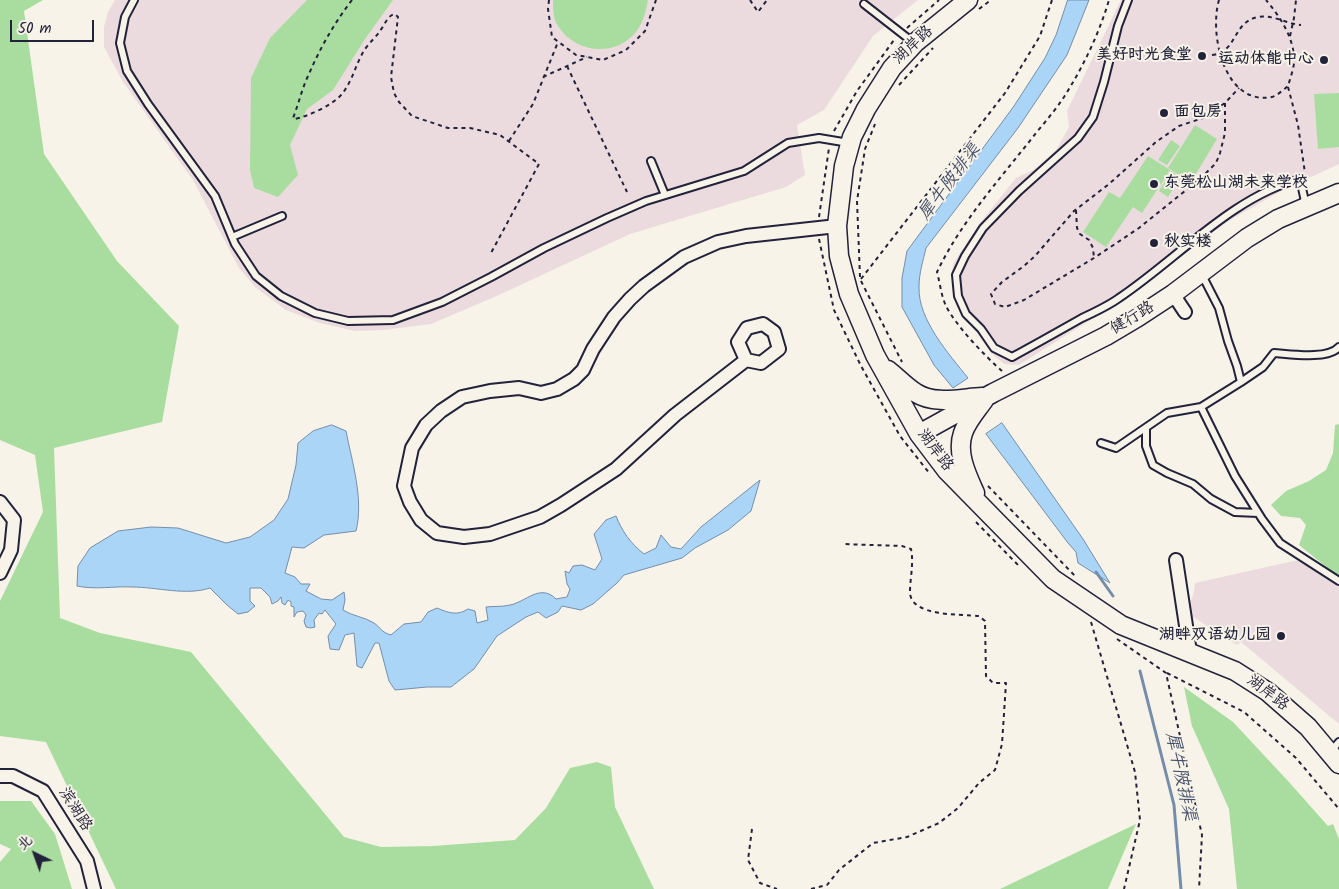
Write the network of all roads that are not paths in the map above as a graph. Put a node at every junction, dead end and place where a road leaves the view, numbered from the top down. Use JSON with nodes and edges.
{"nodes":[{"id":1,"x":134,"y":0,"type":"edge"},
{"id":2,"x":1128,"y":0,"type":"edge"},
{"id":3,"x":864,"y":4,"type":"dead end"},
{"id":4,"x":972,"y":6,"type":"edge"},
{"id":5,"x":915,"y":43,"type":"junction"},
{"id":6,"x":850,"y":144,"type":"junction"},
{"id":7,"x":651,"y":161,"type":"dead end"},
{"id":8,"x":1339,"y":193,"type":"edge"},
{"id":9,"x":665,"y":194,"type":"junction"},
{"id":10,"x":1306,"y":206,"type":"junction"},
{"id":11,"x":282,"y":216,"type":"dead end"},
{"id":12,"x":837,"y":226,"type":"junction"},
{"id":13,"x":232,"y":237,"type":"junction"},
{"id":14,"x":1201,"y":273,"type":"junction"},
{"id":15,"x":1173,"y":294,"type":"junction"},
{"id":16,"x":1185,"y":312,"type":"dead end"},
{"id":17,"x":1339,"y":347,"type":"edge"},
{"id":18,"x":746,"y":360,"type":"dead end"},
{"id":19,"x":881,"y":365,"type":"junction"},
{"id":20,"x":1240,"y":382,"type":"junction"},
{"id":21,"x":988,"y":396,"type":"junction"},
{"id":22,"x":1201,"y":407,"type":"junction"},
{"id":23,"x":1146,"y":428,"type":"junction"},
{"id":24,"x":919,"y":434,"type":"junction"},
{"id":25,"x":1101,"y":443,"type":"dead end"},
{"id":26,"x":0,"y":502,"type":"edge"},
{"id":27,"x":979,"y":502,"type":"junction"},
{"id":28,"x":1258,"y":513,"type":"junction"},
{"id":29,"x":1176,"y":560,"type":"dead end"},
{"id":30,"x":0,"y":573,"type":"edge"},
{"id":31,"x":1339,"y":581,"type":"edge"},
{"id":32,"x":1190,"y":652,"type":"junction"},
{"id":33,"x":1336,"y":753,"type":"edge"},
{"id":34,"x":0,"y":776,"type":"edge"},
{"id":35,"x":94,"y":889,"type":"edge"}],
"edges":[{"from":1,"to":13,"type":"lane"},
{"from":2,"to":10,"type":"lane"},
{"from":3,"to":5,"type":"lane"},
{"from":4,"to":5,"type":"street","name":"湖岸路"},
{"from":5,"to":6,"type":"street","name":"湖岸路"},
{"from":6,"to":9,"type":"lane"},
{"from":6,"to":12,"type":"street","name":"湖岸路"},
{"from":7,"to":9,"type":"lane"},
{"from":8,"to":10,"type":"street","name":"健行路"},
{"from":9,"to":13,"type":"lane"},
{"from":10,"to":14,"type":"street","name":"健行路"},
{"from":11,"to":13,"type":"lane"},
{"from":12,"to":18,"type":"street"},
{"from":12,"to":19,"type":"street","name":"湖岸路"},
{"from":14,"to":15,"type":"street","name":"健行路"},
{"from":14,"to":20,"type":"lane"},
{"from":15,"to":16,"type":"street"},
{"from":15,"to":21,"type":"street","name":"健行路"},
{"from":17,"to":20,"type":"lane"},
{"from":19,"to":21,"type":"street"},
{"from":19,"to":24,"type":"street","name":"湖岸路"},
{"from":20,"to":22,"type":"lane"},
{"from":21,"to":24,"type":"street","name":"健行路"},
{"from":21,"to":27,"type":"street"},
{"from":22,"to":23,"type":"lane"},
{"from":22,"to":28,"type":"lane"},
{"from":23,"to":25,"type":"lane"},
{"from":23,"to":28,"type":"lane"},
{"from":24,"to":27,"type":"street","name":"湖岸路"},
{"from":26,"to":30,"type":"street"},
{"from":27,"to":32,"type":"street","name":"湖岸路"},
{"from":28,"to":31,"type":"lane"},
{"from":29,"to":32,"type":"street"},
{"from":32,"to":33,"type":"street","name":"湖岸路"},
{"from":34,"to":35,"type":"street","name":"滨湖路"}]}
